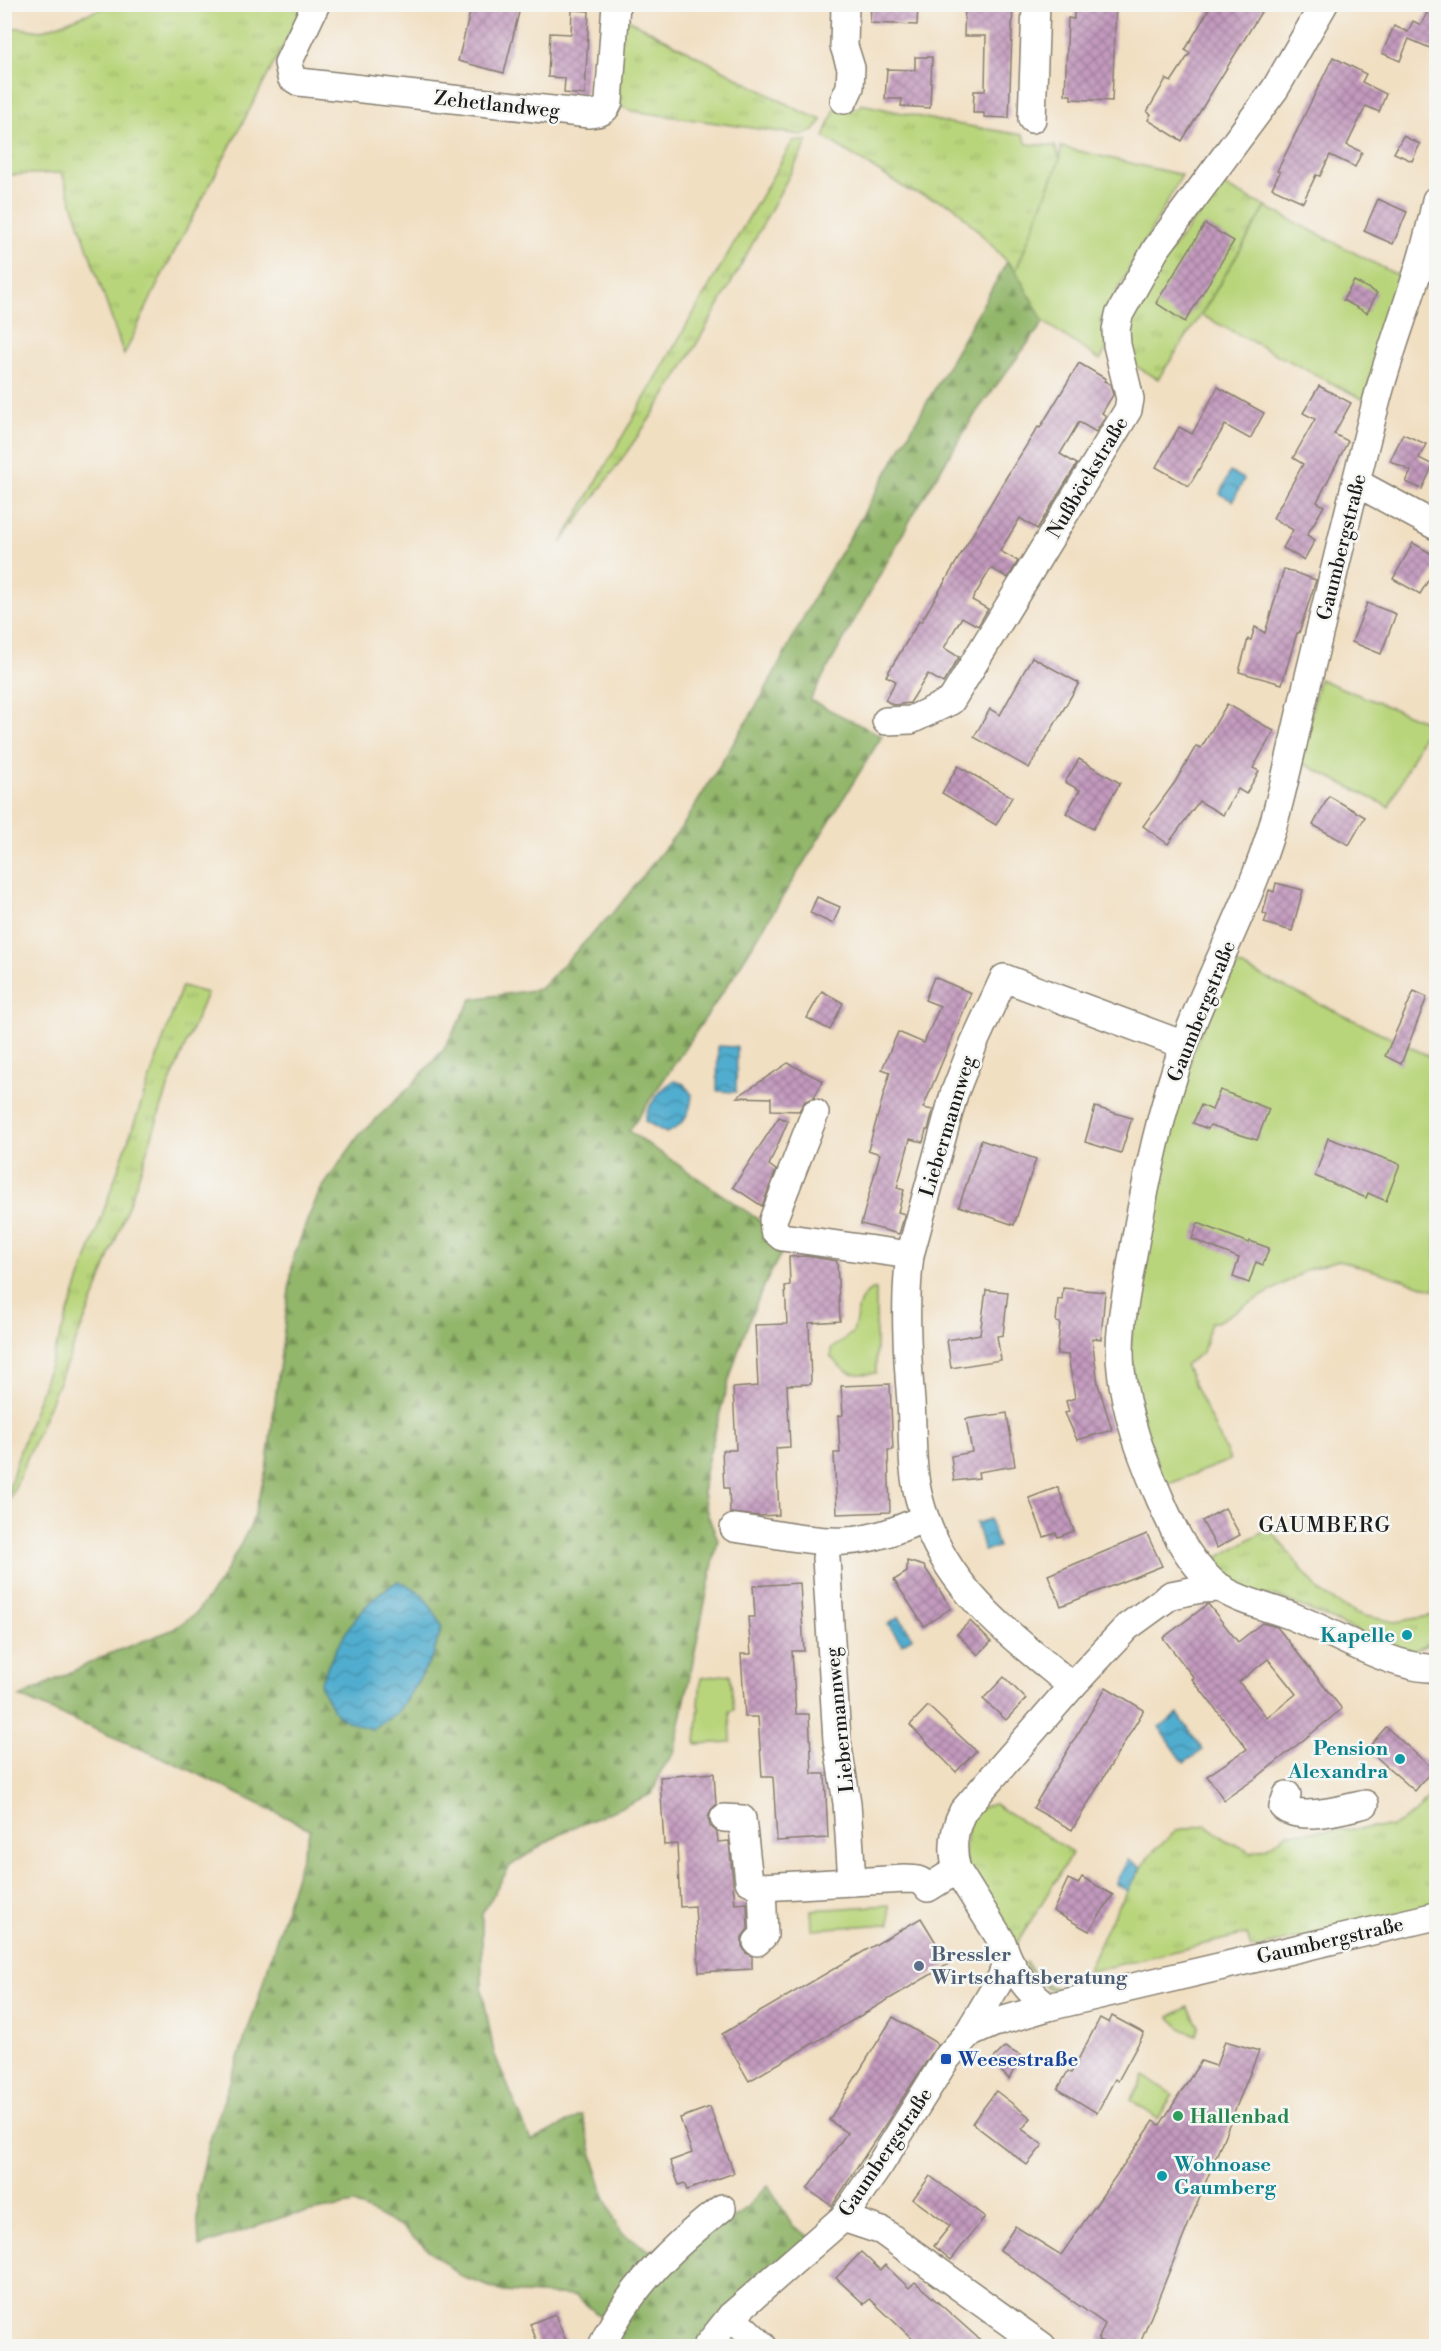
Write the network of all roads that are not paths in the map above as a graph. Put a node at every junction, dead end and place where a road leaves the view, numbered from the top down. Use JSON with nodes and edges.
{"nodes":[{"id":1,"x":316,"y":4,"type":"edge"},
{"id":2,"x":616,"y":4,"type":"edge"},
{"id":3,"x":845,"y":4,"type":"edge"},
{"id":4,"x":1036,"y":4,"type":"edge"},
{"id":5,"x":1324,"y":4,"type":"edge"},
{"id":6,"x":844,"y":100,"type":"dead end"},
{"id":7,"x":1032,"y":119,"type":"dead end"},
{"id":8,"x":1437,"y":200,"type":"edge"},
{"id":9,"x":1357,"y":483,"type":"junction"},
{"id":10,"x":1437,"y":526,"type":"edge"},
{"id":11,"x":886,"y":721,"type":"dead end"},
{"id":12,"x":1184,"y":1044,"type":"junction"},
{"id":13,"x":815,"y":1113,"type":"dead end"},
{"id":14,"x":910,"y":1256,"type":"junction"},
{"id":15,"x":925,"y":1518,"type":"junction"},
{"id":16,"x":734,"y":1527,"type":"dead end"},
{"id":17,"x":1184,"y":1547,"type":"junction"},
{"id":18,"x":826,"y":1558,"type":"dead end"},
{"id":19,"x":1222,"y":1588,"type":"junction"},
{"id":20,"x":1171,"y":1596,"type":"junction"},
{"id":21,"x":1437,"y":1668,"type":"edge"},
{"id":22,"x":1072,"y":1686,"type":"junction"},
{"id":23,"x":1287,"y":1795,"type":"dead end"},
{"id":24,"x":1365,"y":1804,"type":"dead end"},
{"id":25,"x":724,"y":1818,"type":"dead end"},
{"id":26,"x":957,"y":1870,"type":"junction"},
{"id":27,"x":852,"y":1882,"type":"junction"},
{"id":28,"x":771,"y":1887,"type":"junction"},
{"id":29,"x":1437,"y":1916,"type":"edge"},
{"id":30,"x":757,"y":1942,"type":"dead end"},
{"id":31,"x":1008,"y":1958,"type":"junction"},
{"id":32,"x":1048,"y":2007,"type":"junction"},
{"id":33,"x":967,"y":2035,"type":"junction"},
{"id":34,"x":722,"y":2208,"type":"dead end"},
{"id":35,"x":843,"y":2218,"type":"junction"},
{"id":36,"x":731,"y":2316,"type":"junction"},
{"id":37,"x":602,"y":2346,"type":"edge"},
{"id":38,"x":707,"y":2346,"type":"edge"},
{"id":39,"x":763,"y":2346,"type":"edge"},
{"id":40,"x":1042,"y":2346,"type":"edge"}],
"edges":[{"from":1,"to":2,"type":"street","name":"Zehetlandweg"},
{"from":3,"to":6,"type":"street"},
{"from":4,"to":7,"type":"street"},
{"from":5,"to":11,"type":"street","name":"Nußböckstraße"},
{"from":8,"to":9,"type":"street","name":"Gaumbergstraße"},
{"from":9,"to":10,"type":"street"},
{"from":9,"to":12,"type":"street","name":"Gaumbergstraße"},
{"from":12,"to":14,"type":"street","name":"Liebermannweg"},
{"from":12,"to":17,"type":"street","name":"Gaumbergstraße"},
{"from":13,"to":14,"type":"street"},
{"from":14,"to":15,"type":"street","name":"Liebermannweg"},
{"from":15,"to":16,"type":"street"},
{"from":15,"to":22,"type":"street","name":"Liebermannweg"},
{"from":17,"to":19,"type":"street","name":"Gaumbergstraße"},
{"from":17,"to":20,"type":"street"},
{"from":18,"to":27,"type":"street","name":"Liebermannweg"},
{"from":19,"to":20,"type":"street"},
{"from":19,"to":21,"type":"street","name":"Gaumbergstraße"},
{"from":20,"to":22,"type":"street"},
{"from":22,"to":26,"type":"street"},
{"from":23,"to":24,"type":"street"},
{"from":25,"to":28,"type":"street"},
{"from":26,"to":27,"type":"street"},
{"from":26,"to":31,"type":"street"},
{"from":27,"to":28,"type":"street"},
{"from":28,"to":30,"type":"street"},
{"from":29,"to":32,"type":"street","name":"Gaumbergstraße"},
{"from":31,"to":32,"type":"street"},
{"from":31,"to":33,"type":"street"},
{"from":32,"to":33,"type":"street","name":"Gaumbergstraße"},
{"from":33,"to":35,"type":"street","name":"Gaumbergstraße"},
{"from":34,"to":37,"type":"street"},
{"from":35,"to":36,"type":"street","name":"Gaumbergstraße"},
{"from":35,"to":40,"type":"street"},
{"from":36,"to":38,"type":"street","name":"Gaumbergstraße"},
{"from":36,"to":39,"type":"street"}]}
